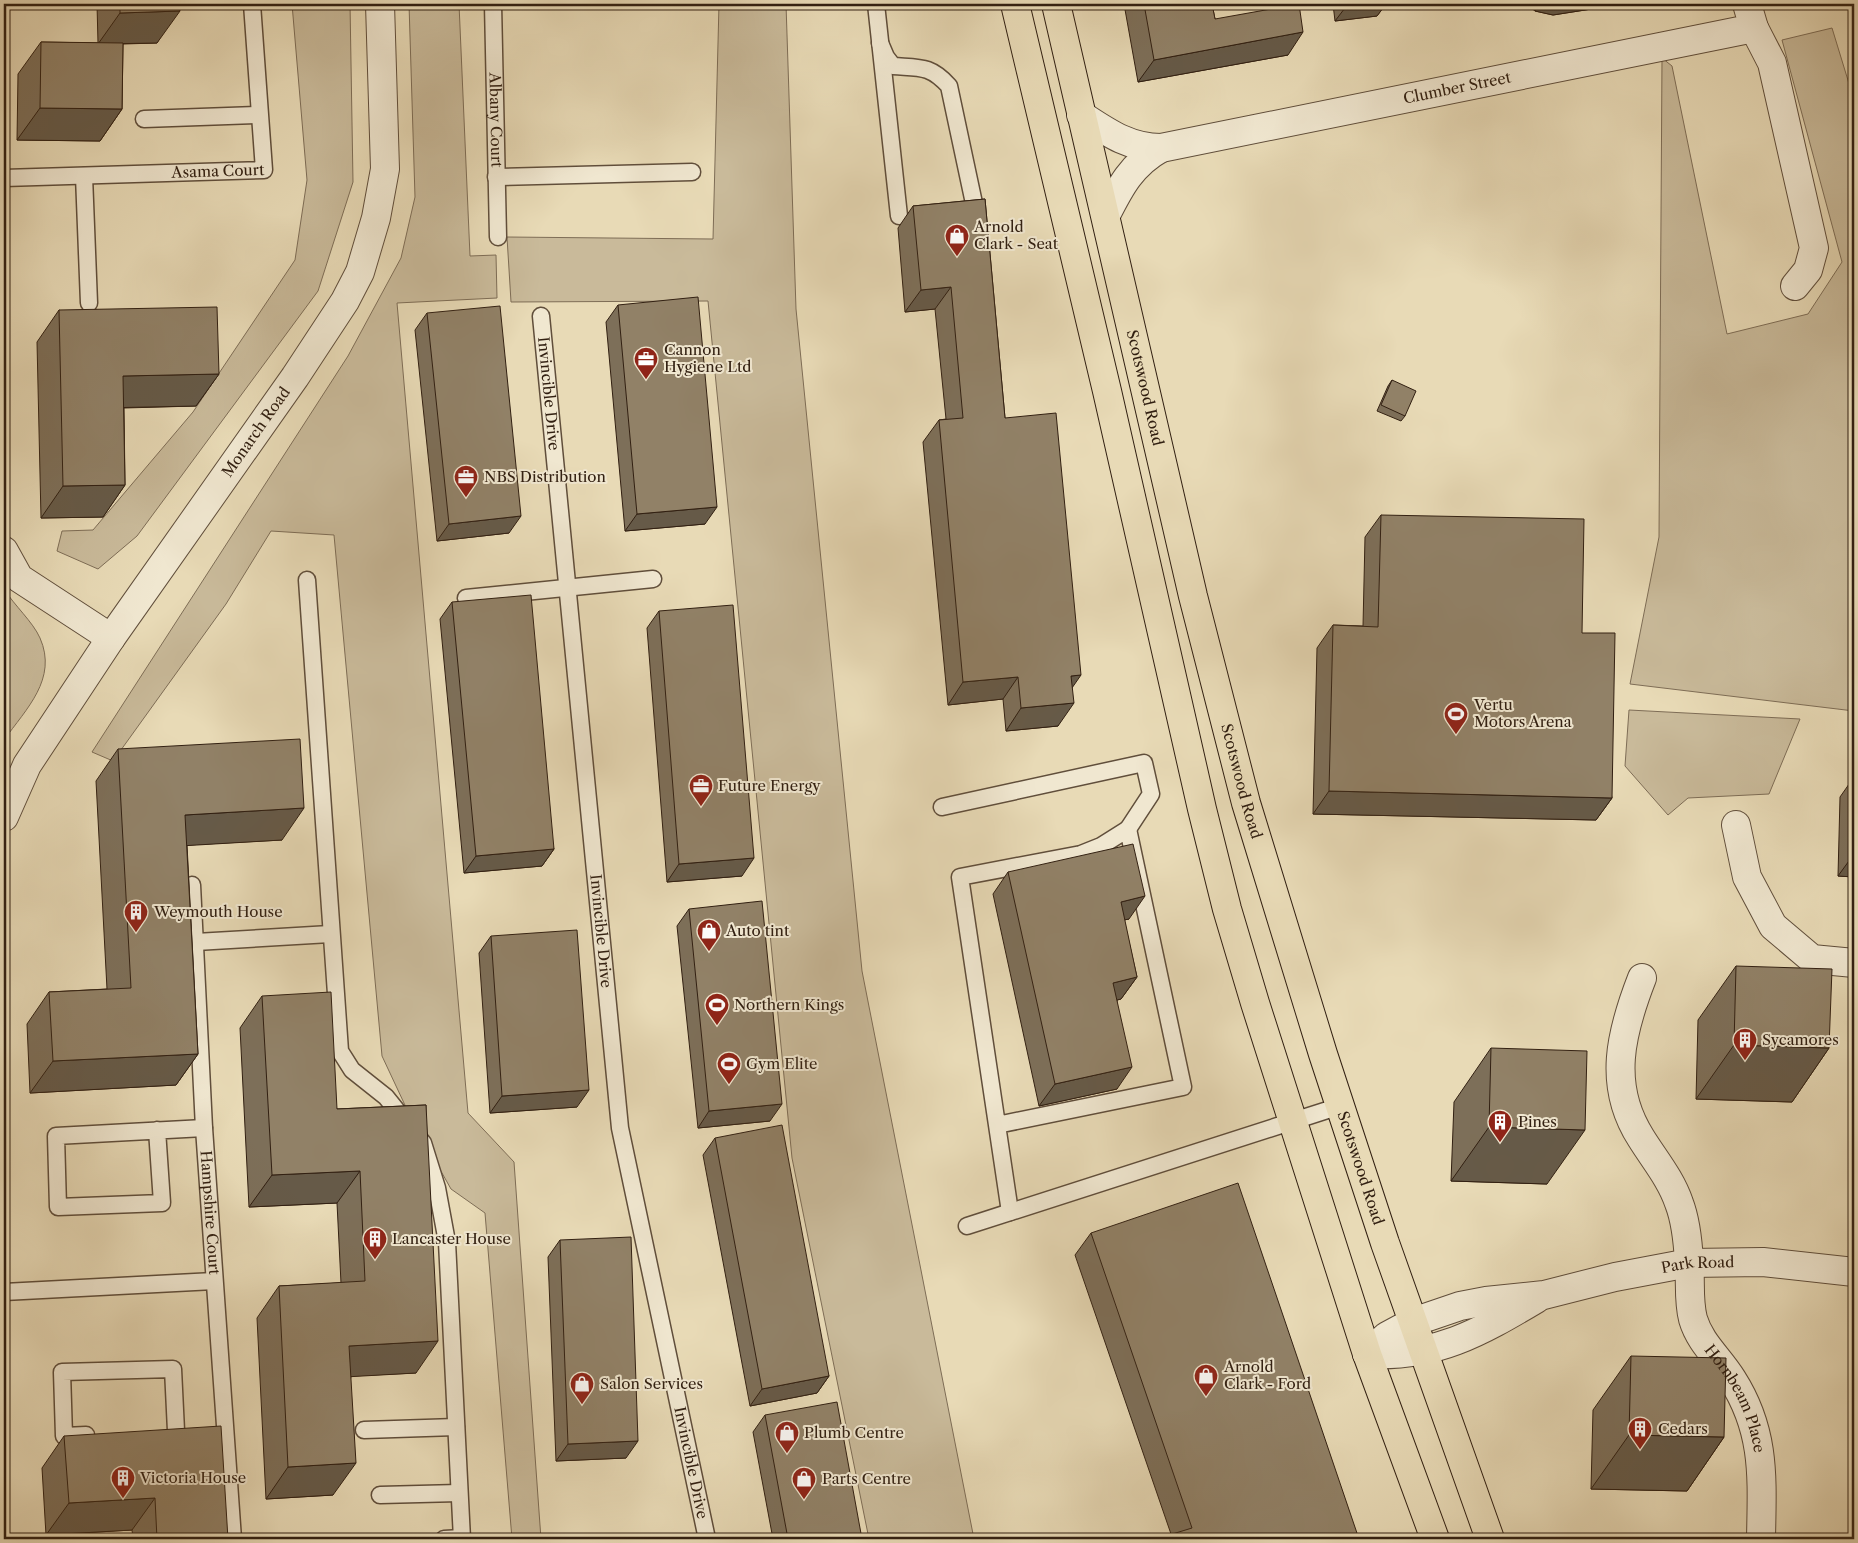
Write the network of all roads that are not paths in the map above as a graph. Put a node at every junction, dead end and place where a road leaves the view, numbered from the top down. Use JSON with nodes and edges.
{"nodes":[{"id":1,"x":252,"y":4,"type":"edge"},
{"id":2,"x":380,"y":4,"type":"edge"},
{"id":3,"x":493,"y":4,"type":"edge"},
{"id":4,"x":876,"y":4,"type":"edge"},
{"id":5,"x":1015,"y":4,"type":"edge"},
{"id":6,"x":1056,"y":4,"type":"edge"},
{"id":7,"x":1750,"y":16,"type":"edge"},
{"id":8,"x":880,"y":43,"type":"junction"},
{"id":9,"x":259,"y":115,"type":"junction"},
{"id":10,"x":1081,"y":116,"type":"junction"},
{"id":11,"x":144,"y":119,"type":"dead end"},
{"id":12,"x":1160,"y":148,"type":"junction"},
{"id":13,"x":692,"y":172,"type":"dead end"},
{"id":14,"x":84,"y":176,"type":"junction"},
{"id":15,"x":4,"y":178,"type":"edge"},
{"id":16,"x":496,"y":178,"type":"junction"},
{"id":17,"x":975,"y":208,"type":"edge"},
{"id":18,"x":899,"y":216,"type":"dead end"},
{"id":19,"x":1106,"y":216,"type":"junction"},
{"id":20,"x":498,"y":237,"type":"dead end"},
{"id":21,"x":1795,"y":286,"type":"dead end"},
{"id":22,"x":89,"y":303,"type":"dead end"},
{"id":23,"x":541,"y":316,"type":"dead end"},
{"id":24,"x":4,"y":551,"type":"edge"},
{"id":25,"x":653,"y":579,"type":"dead end"},
{"id":26,"x":307,"y":580,"type":"dead end"},
{"id":27,"x":568,"y":588,"type":"junction"},
{"id":28,"x":466,"y":598,"type":"dead end"},
{"id":29,"x":111,"y":638,"type":"junction"},
{"id":30,"x":942,"y":807,"type":"dead end"},
{"id":31,"x":4,"y":817,"type":"edge"},
{"id":32,"x":1736,"y":825,"type":"dead end"},
{"id":33,"x":1128,"y":829,"type":"junction"},
{"id":34,"x":192,"y":885,"type":"dead end"},
{"id":35,"x":330,"y":934,"type":"junction"},
{"id":36,"x":196,"y":942,"type":"junction"},
{"id":37,"x":1854,"y":963,"type":"edge"},
{"id":38,"x":1642,"y":978,"type":"dead end"},
{"id":39,"x":1340,"y":1106,"type":"junction"},
{"id":40,"x":1293,"y":1122,"type":"junction"},
{"id":41,"x":997,"y":1124,"type":"junction"},
{"id":42,"x":204,"y":1128,"type":"junction"},
{"id":43,"x":157,"y":1130,"type":"junction"},
{"id":44,"x":1010,"y":1212,"type":"junction"},
{"id":45,"x":967,"y":1226,"type":"dead end"},
{"id":46,"x":1690,"y":1263,"type":"junction"},
{"id":47,"x":1854,"y":1272,"type":"edge"},
{"id":48,"x":214,"y":1281,"type":"junction"},
{"id":49,"x":4,"y":1292,"type":"edge"},
{"id":50,"x":1544,"y":1295,"type":"junction"},
{"id":51,"x":1413,"y":1322,"type":"junction"},
{"id":52,"x":1423,"y":1352,"type":"junction"},
{"id":53,"x":1367,"y":1354,"type":"junction"},
{"id":54,"x":456,"y":1427,"type":"junction"},
{"id":55,"x":225,"y":1429,"type":"junction"},
{"id":56,"x":364,"y":1430,"type":"dead end"},
{"id":57,"x":157,"y":1432,"type":"edge"},
{"id":58,"x":176,"y":1432,"type":"junction"},
{"id":59,"x":102,"y":1435,"type":"edge"},
{"id":60,"x":459,"y":1493,"type":"junction"},
{"id":61,"x":380,"y":1496,"type":"dead end"},
{"id":62,"x":233,"y":1539,"type":"edge"},
{"id":63,"x":444,"y":1539,"type":"edge"},
{"id":64,"x":462,"y":1539,"type":"edge"},
{"id":65,"x":707,"y":1539,"type":"edge"},
{"id":66,"x":1435,"y":1539,"type":"edge"},
{"id":67,"x":1490,"y":1539,"type":"edge"},
{"id":68,"x":1761,"y":1539,"type":"edge"}],
"edges":[{"from":1,"to":9,"type":"lane","name":"Asama Court"},
{"from":2,"to":29,"type":"street","name":"Monarch Road"},
{"from":3,"to":16,"type":"lane","name":"Albany Court"},
{"from":4,"to":8,"type":"lane"},
{"from":5,"to":40,"type":"main road"},
{"from":6,"to":10,"type":"main road","name":"Scotswood Road"},
{"from":7,"to":12,"type":"street","name":"Clumber Street"},
{"from":7,"to":21,"type":"street","name":"Clumber Street"},
{"from":8,"to":17,"type":"lane"},
{"from":8,"to":18,"type":"lane"},
{"from":9,"to":11,"type":"lane"},
{"from":9,"to":14,"type":"lane","name":"Asama Court"},
{"from":10,"to":12,"type":"street","name":"Clumber Street"},
{"from":10,"to":19,"type":"main road","name":"Scotswood Road"},
{"from":12,"to":19,"type":"street","name":"Clumber Street"},
{"from":13,"to":16,"type":"lane"},
{"from":14,"to":15,"type":"lane","name":"Asama Court"},
{"from":14,"to":22,"type":"lane"},
{"from":16,"to":20,"type":"lane","name":"Albany Court"},
{"from":19,"to":39,"type":"main road","name":"Scotswood Road"},
{"from":23,"to":27,"type":"lane","name":"Invincible Drive"},
{"from":24,"to":29,"type":"street"},
{"from":25,"to":27,"type":"lane"},
{"from":26,"to":35,"type":"lane"},
{"from":27,"to":28,"type":"lane"},
{"from":27,"to":65,"type":"lane","name":"Invincible Drive"},
{"from":29,"to":31,"type":"street","name":"Monarch Road"},
{"from":30,"to":33,"type":"lane"},
{"from":32,"to":37,"type":"street"},
{"from":33,"to":41,"type":"lane"},
{"from":33,"to":41,"type":"lane"},
{"from":34,"to":36,"type":"lane","name":"Hampshire Court"},
{"from":35,"to":36,"type":"lane"},
{"from":35,"to":54,"type":"lane"},
{"from":36,"to":42,"type":"lane","name":"Hampshire Court"},
{"from":38,"to":46,"type":"street","name":"Hornbeam Place"},
{"from":39,"to":40,"type":"lane"},
{"from":39,"to":51,"type":"main road","name":"Scotswood Road"},
{"from":40,"to":44,"type":"lane"},
{"from":40,"to":53,"type":"main road"},
{"from":41,"to":44,"type":"lane"},
{"from":42,"to":43,"type":"lane"},
{"from":42,"to":48,"type":"lane","name":"Hampshire Court"},
{"from":43,"to":43,"type":"lane"},
{"from":44,"to":45,"type":"lane"},
{"from":46,"to":47,"type":"street","name":"Park Road"},
{"from":46,"to":50,"type":"street","name":"Park Road"},
{"from":46,"to":68,"type":"street","name":"Hornbeam Place"},
{"from":48,"to":49,"type":"lane"},
{"from":48,"to":55,"type":"lane","name":"Hampshire Court"},
{"from":50,"to":51,"type":"street","name":"Park Road"},
{"from":50,"to":52,"type":"street","name":"Park Road"},
{"from":51,"to":52,"type":"main road","name":"Scotswood Road"},
{"from":51,"to":53,"type":"street","name":"Park Road"},
{"from":52,"to":53,"type":"street","name":"Park Road"},
{"from":52,"to":67,"type":"main road","name":"Scotswood Road"},
{"from":53,"to":66,"type":"main road"},
{"from":54,"to":56,"type":"lane"},
{"from":54,"to":60,"type":"lane"},
{"from":55,"to":58,"type":"lane"},
{"from":55,"to":62,"type":"lane","name":"Hampshire Court"},
{"from":57,"to":58,"type":"lane"},
{"from":58,"to":59,"type":"lane"},
{"from":60,"to":61,"type":"lane"},
{"from":60,"to":64,"type":"lane"},
{"from":63,"to":64,"type":"lane"}]}
